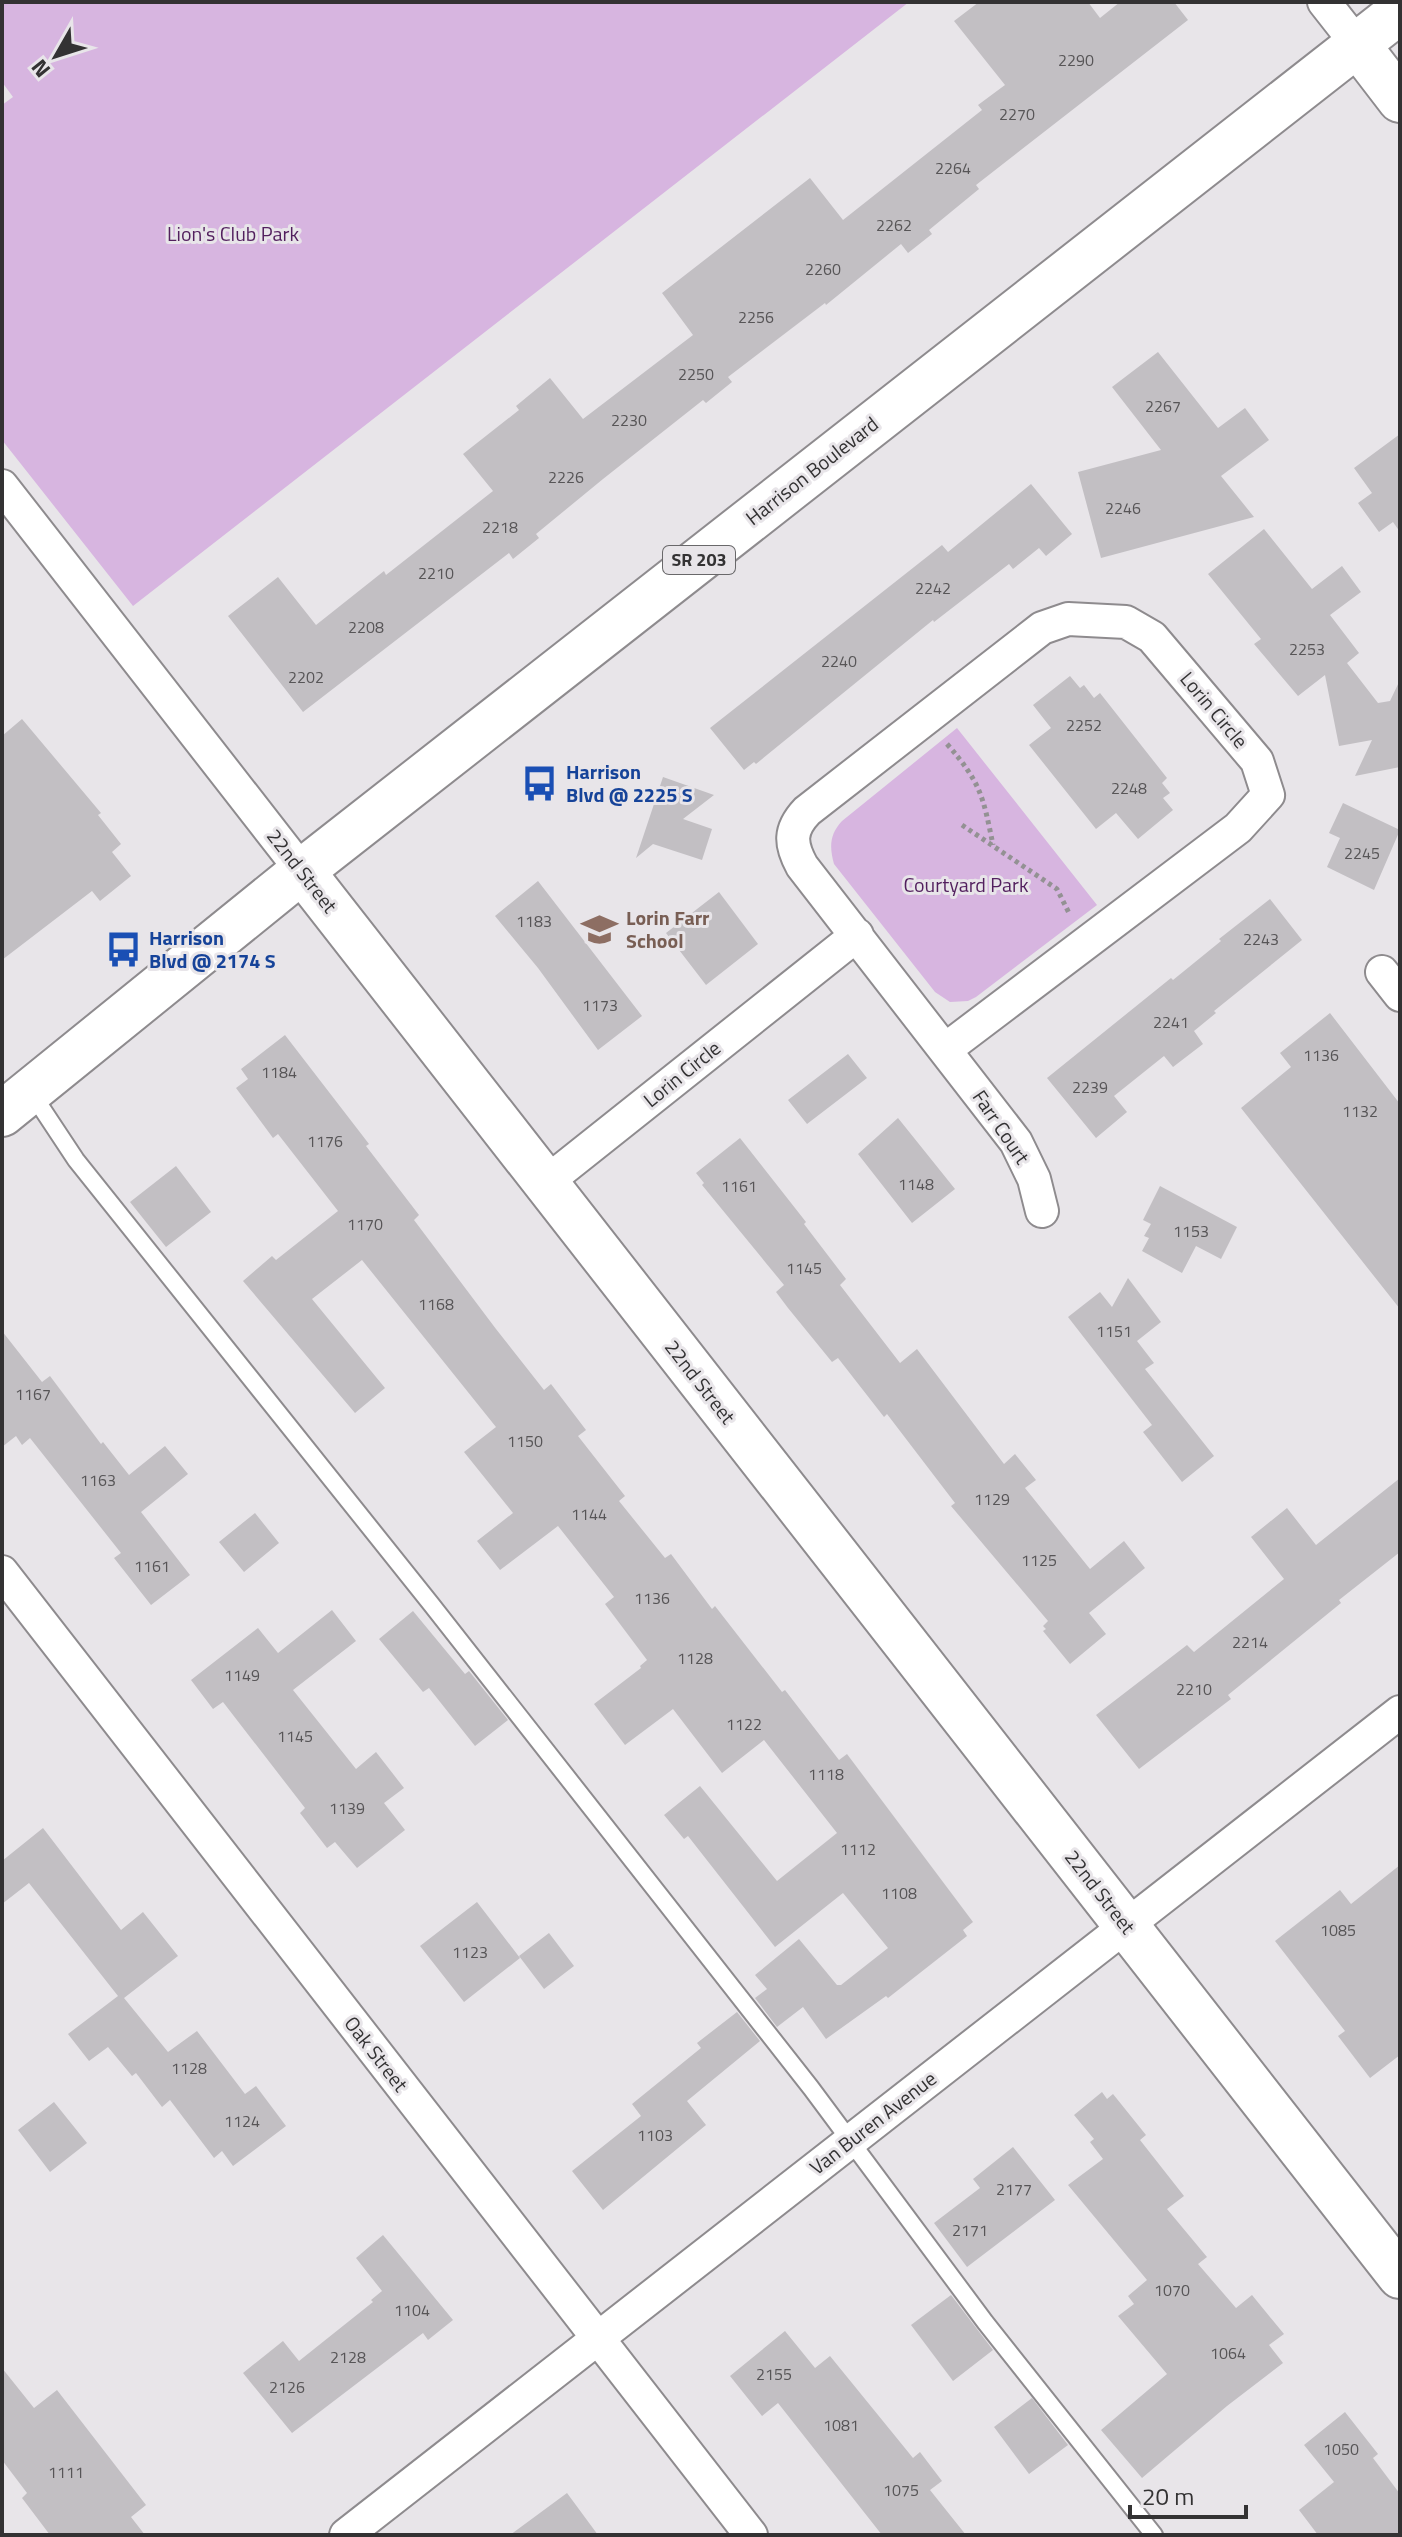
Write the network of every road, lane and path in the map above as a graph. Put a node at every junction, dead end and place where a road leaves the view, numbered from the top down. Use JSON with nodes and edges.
{"nodes":[{"id":1,"x":1324,"y":2,"type":"edge"},
{"id":2,"x":1400,"y":11,"type":"edge"},
{"id":3,"x":1357,"y":44,"type":"junction"},
{"id":4,"x":1400,"y":100,"type":"edge"},
{"id":5,"x":2,"y":486,"type":"edge"},
{"id":6,"x":925,"y":719,"type":"junction"},
{"id":7,"x":962,"y":825,"type":"dead end"},
{"id":8,"x":994,"y":846,"type":"junction"},
{"id":9,"x":302,"y":871,"type":"junction"},
{"id":10,"x":857,"y":935,"type":"junction"},
{"id":11,"x":1084,"y":942,"type":"junction"},
{"id":12,"x":946,"y":1049,"type":"junction"},
{"id":13,"x":16,"y":1102,"type":"edge"},
{"id":14,"x":544,"y":1184,"type":"junction"},
{"id":15,"x":1042,"y":1211,"type":"dead end"},
{"id":16,"x":2,"y":1572,"type":"edge"},
{"id":17,"x":1400,"y":1712,"type":"edge"},
{"id":18,"x":1126,"y":1925,"type":"junction"},
{"id":19,"x":850,"y":2142,"type":"junction"},
{"id":20,"x":1400,"y":2276,"type":"edge"},
{"id":21,"x":597,"y":2340,"type":"junction"},
{"id":22,"x":346,"y":2535,"type":"edge"},
{"id":23,"x":751,"y":2535,"type":"edge"},
{"id":24,"x":1154,"y":2535,"type":"edge"}],
"edges":[{"from":1,"to":3,"type":"street"},
{"from":2,"to":3,"type":"street","name":"Harrison Boulevard","number":"SR 203"},
{"from":3,"to":4,"type":"street"},
{"from":3,"to":9,"type":"street","name":"Harrison Boulevard","number":"SR 203"},
{"from":5,"to":9,"type":"street","name":"22nd Street"},
{"from":6,"to":8,"type":"path"},
{"from":6,"to":10,"type":"street","name":"Lorin Circle"},
{"from":6,"to":11,"type":"street","name":"Lorin Circle"},
{"from":7,"to":8,"type":"path"},
{"from":8,"to":11,"type":"path"},
{"from":9,"to":13,"type":"street","name":"Harrison Boulevard","number":"SR 203"},
{"from":9,"to":14,"type":"street","name":"22nd Street"},
{"from":10,"to":12,"type":"street","name":"Lorin Circle"},
{"from":10,"to":14,"type":"street","name":"Lorin Circle"},
{"from":11,"to":12,"type":"street","name":"Lorin Circle"},
{"from":12,"to":15,"type":"street","name":"Farr Court"},
{"from":13,"to":19,"type":"lane"},
{"from":14,"to":18,"type":"street","name":"22nd Street"},
{"from":16,"to":21,"type":"street","name":"Oak Street"},
{"from":17,"to":18,"type":"street","name":"Van Buren Avenue"},
{"from":18,"to":19,"type":"street","name":"Van Buren Avenue"},
{"from":18,"to":20,"type":"street","name":"22nd Street"},
{"from":19,"to":21,"type":"street","name":"Van Buren Avenue"},
{"from":19,"to":24,"type":"lane"},
{"from":21,"to":22,"type":"street","name":"Van Buren Avenue"},
{"from":21,"to":23,"type":"street","name":"Oak Street"}]}
